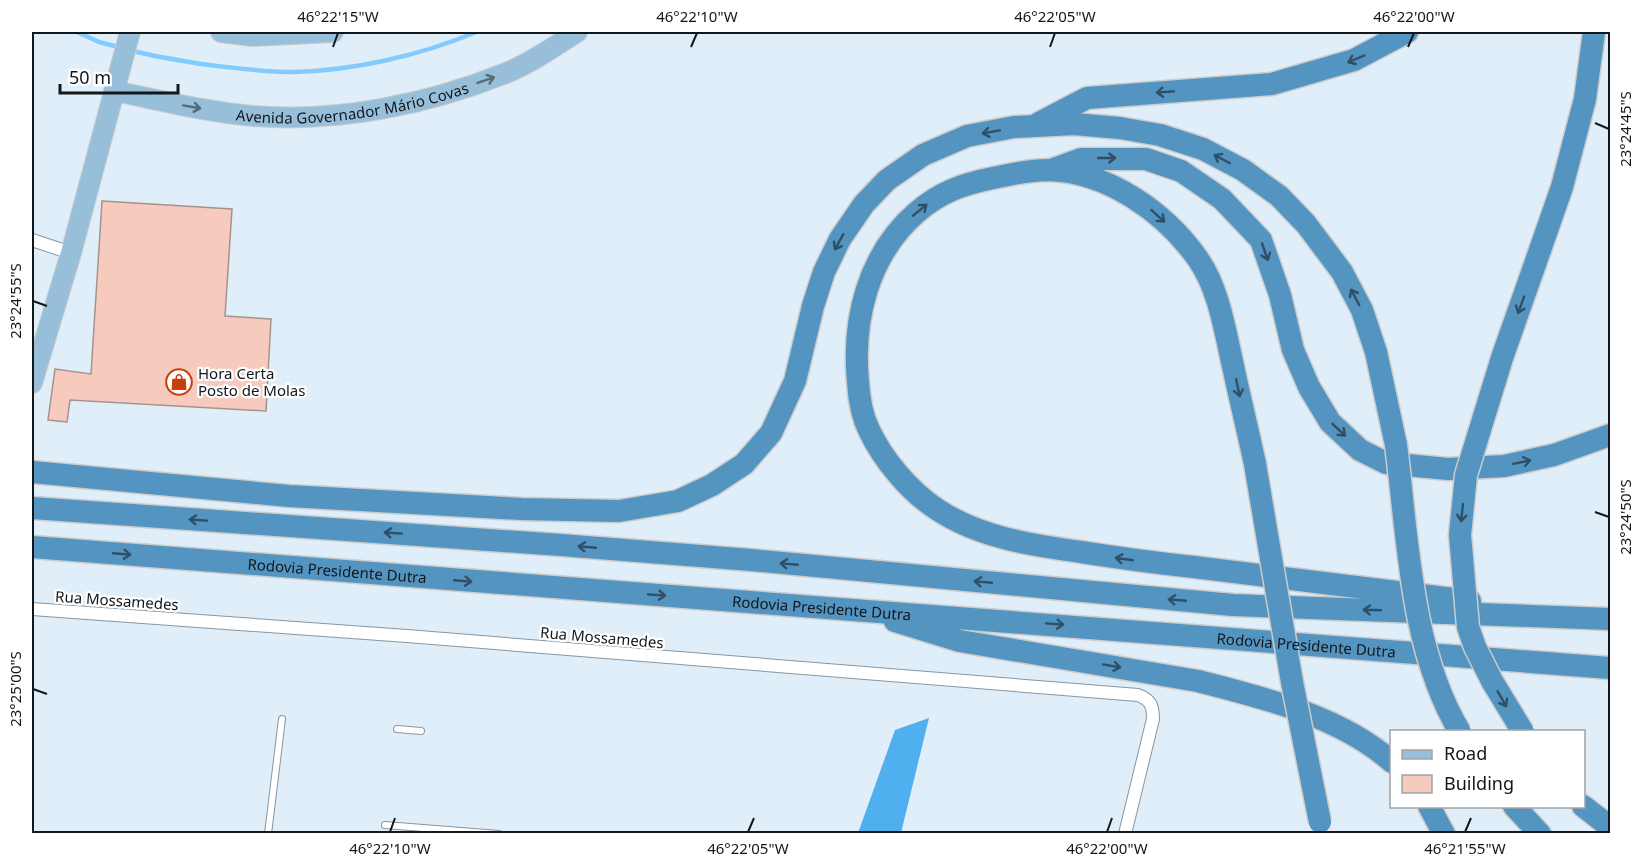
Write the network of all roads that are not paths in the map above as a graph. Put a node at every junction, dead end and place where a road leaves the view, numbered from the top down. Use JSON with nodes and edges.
{"nodes":[{"id":1,"x":221,"y":32,"type":"edge"},
{"id":2,"x":333,"y":32,"type":"edge"},
{"id":3,"x":577,"y":32,"type":"edge"},
{"id":4,"x":1407,"y":32,"type":"edge"},
{"id":5,"x":1594,"y":32,"type":"edge"},
{"id":6,"x":129,"y":33,"type":"edge"},
{"id":7,"x":116,"y":81,"type":"junction"},
{"id":8,"x":1032,"y":126,"type":"junction"},
{"id":9,"x":1051,"y":170,"type":"junction"},
{"id":10,"x":32,"y":240,"type":"edge"},
{"id":11,"x":71,"y":253,"type":"junction"},
{"id":12,"x":32,"y":383,"type":"edge"},
{"id":13,"x":1611,"y":435,"type":"edge"},
{"id":14,"x":32,"y":472,"type":"edge"},
{"id":15,"x":32,"y":508,"type":"edge"},
{"id":16,"x":32,"y":546,"type":"edge"},
{"id":17,"x":63,"y":549,"type":"junction"},
{"id":18,"x":32,"y":558,"type":"edge"},
{"id":19,"x":850,"y":608,"type":"junction"},
{"id":20,"x":32,"y":609,"type":"edge"},
{"id":21,"x":1604,"y":619,"type":"edge"},
{"id":22,"x":1611,"y":668,"type":"edge"},
{"id":23,"x":282,"y":719,"type":"dead end"},
{"id":24,"x":397,"y":729,"type":"dead end"},
{"id":25,"x":1460,"y":730,"type":"edge"},
{"id":26,"x":1522,"y":730,"type":"edge"},
{"id":27,"x":421,"y":731,"type":"dead end"},
{"id":28,"x":1390,"y":761,"type":"edge"},
{"id":29,"x":1430,"y":808,"type":"edge"},
{"id":30,"x":1515,"y":808,"type":"edge"},
{"id":31,"x":1584,"y":808,"type":"edge"},
{"id":32,"x":385,"y":825,"type":"dead end"},
{"id":33,"x":1611,"y":827,"type":"edge"},
{"id":34,"x":1322,"y":828,"type":"edge"},
{"id":35,"x":268,"y":834,"type":"edge"},
{"id":36,"x":499,"y":834,"type":"edge"},
{"id":37,"x":1125,"y":834,"type":"edge"},
{"id":38,"x":1444,"y":834,"type":"edge"},
{"id":39,"x":1540,"y":834,"type":"edge"}],
"edges":[{"from":1,"to":2,"type":"main road"},
{"from":7,"to":3,"type":"main road","name":"Avenida Governador Mário Covas","one_way":true},
{"from":4,"to":8,"type":"highway","one_way":true},
{"from":5,"to":26,"type":"highway","one_way":true,"bridge":true},
{"from":6,"to":7,"type":"main road"},
{"from":7,"to":11,"type":"main road"},
{"from":8,"to":14,"type":"highway","one_way":true},
{"from":25,"to":8,"type":"highway","one_way":true,"bridge":true},
{"from":9,"to":13,"type":"highway","one_way":true},
{"from":21,"to":9,"type":"highway","one_way":true},
{"from":9,"to":34,"type":"highway","one_way":true,"bridge":true},
{"from":10,"to":11,"type":"street"},
{"from":11,"to":12,"type":"main road"},
{"from":21,"to":15,"type":"highway","one_way":true},
{"from":16,"to":17,"type":"highway","name":"Rodovia Presidente Dutra"},
{"from":17,"to":18,"type":"highway"},
{"from":17,"to":19,"type":"highway","name":"Rodovia Presidente Dutra","one_way":true},
{"from":19,"to":22,"type":"highway","name":"Rodovia Presidente Dutra","one_way":true},
{"from":19,"to":28,"type":"highway","one_way":true},
{"from":20,"to":37,"type":"street","name":"Rua Mossamedes"},
{"from":23,"to":35,"type":"lane"},
{"from":24,"to":27,"type":"lane"},
{"from":29,"to":38,"type":"highway"},
{"from":30,"to":39,"type":"highway"},
{"from":31,"to":33,"type":"highway"},
{"from":32,"to":36,"type":"lane"}]}
